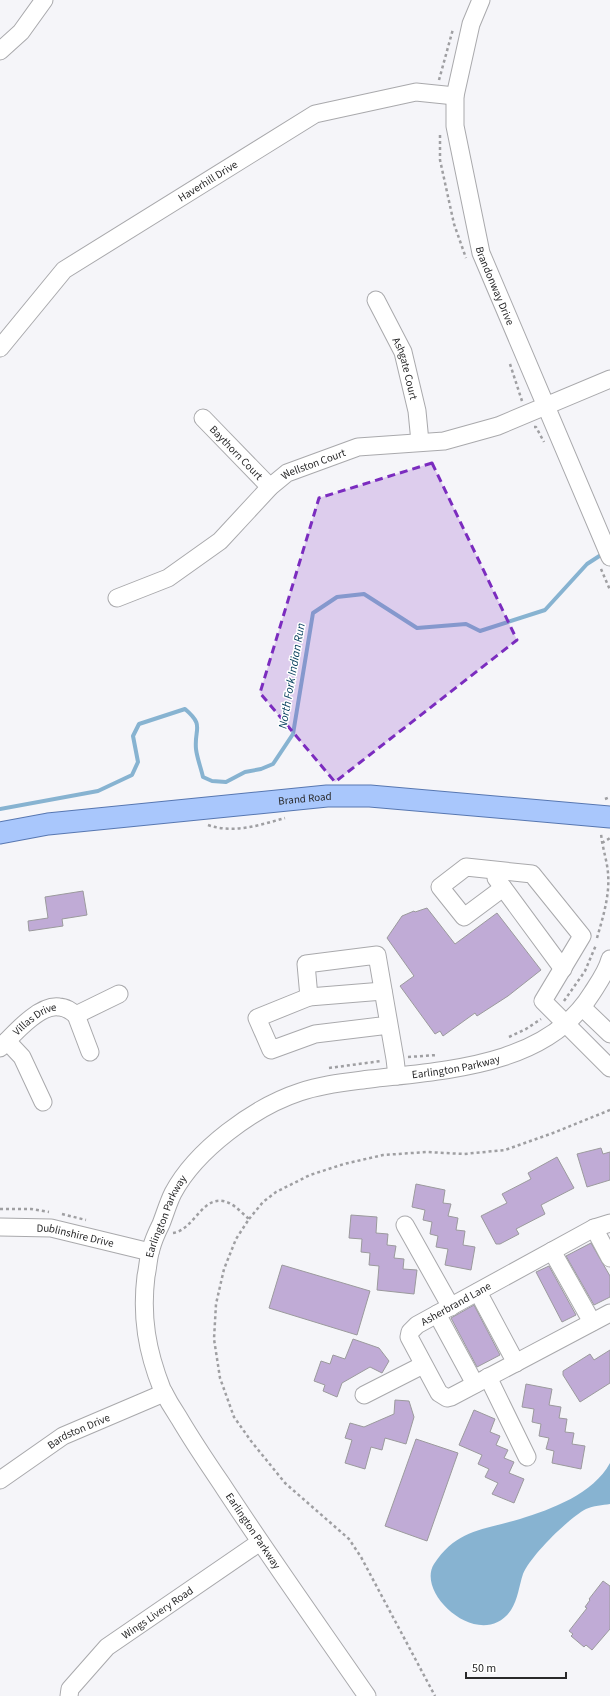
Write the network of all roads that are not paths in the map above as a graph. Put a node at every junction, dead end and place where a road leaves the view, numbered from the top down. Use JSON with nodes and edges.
{"nodes":[{"id":1,"x":44,"y":0,"type":"edge"},
{"id":2,"x":481,"y":0,"type":"edge"},
{"id":3,"x":0,"y":51,"type":"edge"},
{"id":4,"x":455,"y":96,"type":"junction"},
{"id":5,"x":376,"y":300,"type":"dead end"},
{"id":6,"x":0,"y":348,"type":"edge"},
{"id":7,"x":610,"y":379,"type":"edge"},
{"id":8,"x":546,"y":407,"type":"junction"},
{"id":9,"x":203,"y":418,"type":"dead end"},
{"id":10,"x":420,"y":442,"type":"junction"},
{"id":11,"x":270,"y":486,"type":"junction"},
{"id":12,"x":610,"y":556,"type":"edge"},
{"id":13,"x":117,"y":598,"type":"dead end"},
{"id":14,"x":607,"y":808,"type":"edge"},
{"id":15,"x":0,"y":833,"type":"edge"},
{"id":16,"x":490,"y":870,"type":"junction"},
{"id":17,"x":503,"y":888,"type":"junction"},
{"id":18,"x":610,"y":959,"type":"edge"},
{"id":19,"x":562,"y":968,"type":"junction"},
{"id":20,"x":383,"y":992,"type":"junction"},
{"id":21,"x":119,"y":994,"type":"dead end"},
{"id":22,"x":309,"y":997,"type":"junction"},
{"id":23,"x":583,"y":1008,"type":"junction"},
{"id":24,"x":76,"y":1015,"type":"junction"},
{"id":25,"x":389,"y":1025,"type":"junction"},
{"id":26,"x":566,"y":1025,"type":"junction"},
{"id":27,"x":610,"y":1034,"type":"edge"},
{"id":28,"x":3,"y":1045,"type":"edge"},
{"id":29,"x":90,"y":1052,"type":"dead end"},
{"id":30,"x":610,"y":1068,"type":"edge"},
{"id":31,"x":397,"y":1076,"type":"junction"},
{"id":32,"x":43,"y":1102,"type":"dead end"},
{"id":33,"x":405,"y":1225,"type":"dead end"},
{"id":34,"x":602,"y":1225,"type":"edge"},
{"id":35,"x":0,"y":1227,"type":"edge"},
{"id":36,"x":552,"y":1251,"type":"junction"},
{"id":37,"x":150,"y":1252,"type":"junction"},
{"id":38,"x":610,"y":1258,"type":"edge"},
{"id":39,"x":478,"y":1292,"type":"junction"},
{"id":40,"x":444,"y":1310,"type":"junction"},
{"id":41,"x":610,"y":1313,"type":"edge"},
{"id":42,"x":592,"y":1322,"type":"junction"},
{"id":43,"x":516,"y":1363,"type":"junction"},
{"id":44,"x":423,"y":1366,"type":"junction"},
{"id":45,"x":482,"y":1381,"type":"junction"},
{"id":46,"x":164,"y":1393,"type":"junction"},
{"id":47,"x":364,"y":1395,"type":"dead end"},
{"id":48,"x":527,"y":1457,"type":"dead end"},
{"id":49,"x":0,"y":1480,"type":"edge"},
{"id":50,"x":260,"y":1542,"type":"junction"},
{"id":51,"x":69,"y":1696,"type":"edge"},
{"id":52,"x":367,"y":1696,"type":"edge"}],
"edges":[{"from":1,"to":3,"type":"street"},
{"from":2,"to":4,"type":"street","name":"Brandonway Drive"},
{"from":4,"to":6,"type":"street","name":"Haverhill Drive"},
{"from":4,"to":8,"type":"street","name":"Brandonway Drive"},
{"from":5,"to":10,"type":"street","name":"Ashgate Court"},
{"from":7,"to":8,"type":"street","name":"Wellston Court"},
{"from":8,"to":10,"type":"street","name":"Wellston Court"},
{"from":8,"to":12,"type":"street","name":"Brandonway Drive"},
{"from":9,"to":11,"type":"street","name":"Baythorn Court"},
{"from":10,"to":11,"type":"street","name":"Wellston Court"},
{"from":11,"to":13,"type":"street","name":"Wellston Court"},
{"from":14,"to":15,"type":"main road","name":"Brand Road"},
{"from":16,"to":17,"type":"street"},
{"from":16,"to":17,"type":"street"},
{"from":16,"to":19,"type":"street"},
{"from":17,"to":19,"type":"street"},
{"from":18,"to":23,"type":"street","name":"Earlington Parkway"},
{"from":19,"to":26,"type":"street"},
{"from":20,"to":22,"type":"street"},
{"from":20,"to":22,"type":"street"},
{"from":20,"to":25,"type":"street"},
{"from":21,"to":24,"type":"street","name":"Villas Drive"},
{"from":22,"to":25,"type":"street"},
{"from":23,"to":26,"type":"street","name":"Earlington Parkway"},
{"from":23,"to":27,"type":"street"},
{"from":24,"to":28,"type":"street","name":"Villas Drive"},
{"from":24,"to":29,"type":"street"},
{"from":25,"to":31,"type":"street"},
{"from":26,"to":30,"type":"street"},
{"from":26,"to":31,"type":"street","name":"Earlington Parkway"},
{"from":28,"to":32,"type":"street"},
{"from":31,"to":37,"type":"street","name":"Earlington Parkway"},
{"from":33,"to":40,"type":"street"},
{"from":34,"to":36,"type":"street","name":"Asherbrand Lane"},
{"from":34,"to":38,"type":"street"},
{"from":35,"to":37,"type":"street","name":"Dublinshire Drive"},
{"from":36,"to":39,"type":"street","name":"Asherbrand Lane"},
{"from":36,"to":42,"type":"street"},
{"from":37,"to":46,"type":"street","name":"Earlington Parkway"},
{"from":39,"to":40,"type":"street","name":"Asherbrand Lane"},
{"from":39,"to":43,"type":"street"},
{"from":40,"to":44,"type":"street","name":"Asherbrand Lane"},
{"from":40,"to":45,"type":"street"},
{"from":41,"to":42,"type":"street","name":"Asherbrand Lane"},
{"from":42,"to":43,"type":"street","name":"Asherbrand Lane"},
{"from":43,"to":45,"type":"street","name":"Asherbrand Lane"},
{"from":44,"to":45,"type":"street","name":"Asherbrand Lane"},
{"from":44,"to":47,"type":"street"},
{"from":45,"to":48,"type":"street"},
{"from":46,"to":49,"type":"street","name":"Bardston Drive"},
{"from":46,"to":50,"type":"street","name":"Earlington Parkway"},
{"from":50,"to":51,"type":"street","name":"Wings Livery Road"},
{"from":50,"to":52,"type":"street","name":"Earlington Parkway"}]}
